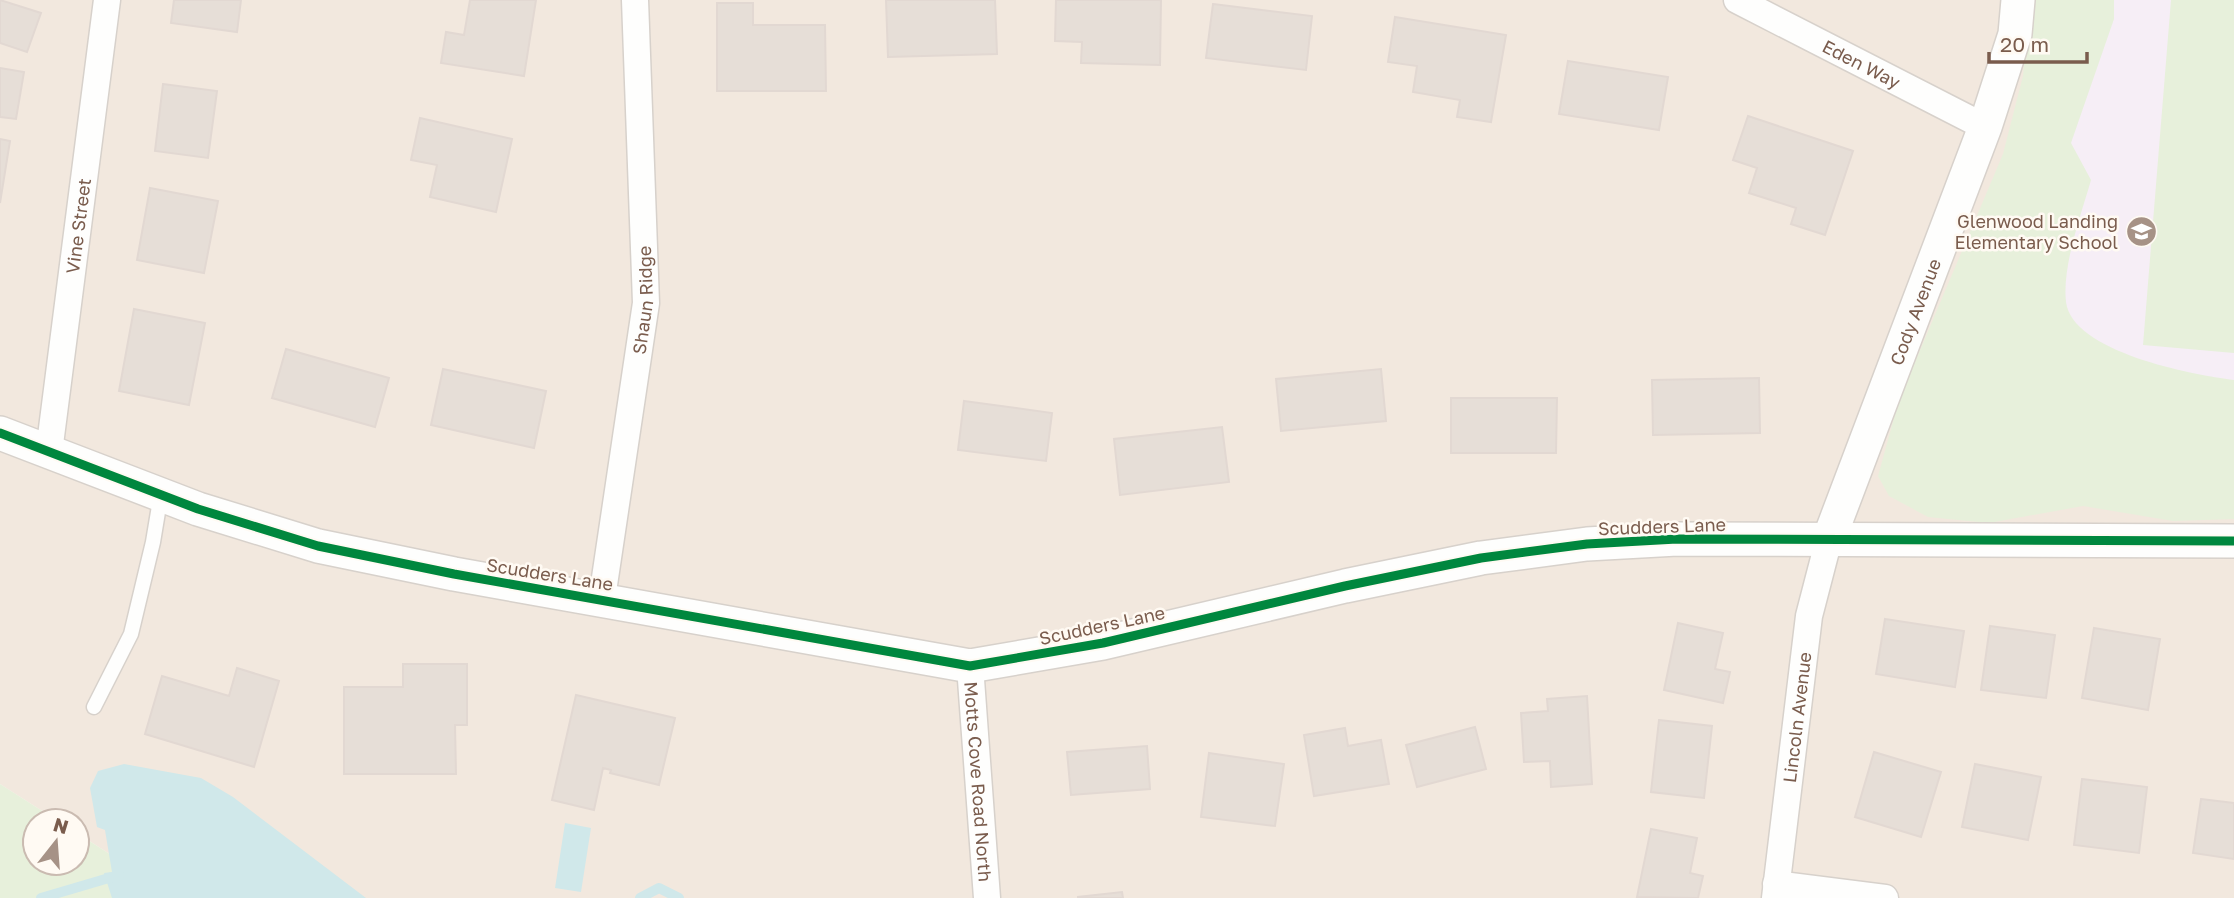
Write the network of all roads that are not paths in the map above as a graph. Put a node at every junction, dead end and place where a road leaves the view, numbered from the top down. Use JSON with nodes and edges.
{"nodes":[{"id":1,"x":107,"y":0,"type":"edge"},
{"id":2,"x":635,"y":0,"type":"edge"},
{"id":3,"x":1737,"y":0,"type":"edge"},
{"id":4,"x":2018,"y":0,"type":"edge"},
{"id":5,"x":1985,"y":127,"type":"junction"},
{"id":6,"x":0,"y":433,"type":"edge"},
{"id":7,"x":49,"y":452,"type":"junction"},
{"id":8,"x":160,"y":494,"type":"junction"},
{"id":9,"x":1829,"y":539,"type":"junction"},
{"id":10,"x":2234,"y":541,"type":"edge"},
{"id":11,"x":602,"y":598,"type":"junction"},
{"id":12,"x":970,"y":666,"type":"junction"},
{"id":13,"x":94,"y":707,"type":"dead end"},
{"id":14,"x":1775,"y":891,"type":"edge"},
{"id":15,"x":987,"y":898,"type":"edge"},
{"id":16,"x":1885,"y":898,"type":"edge"}],
"edges":[{"from":1,"to":7,"type":"street","name":"Vine Street"},
{"from":2,"to":11,"type":"street","name":"Shaun Ridge"},
{"from":3,"to":5,"type":"street","name":"Eden Way"},
{"from":4,"to":5,"type":"street","name":"Cody Avenue"},
{"from":5,"to":9,"type":"street","name":"Cody Avenue"},
{"from":6,"to":7,"type":"street","name":"Scudders Lane"},
{"from":7,"to":8,"type":"street","name":"Scudders Lane"},
{"from":8,"to":11,"type":"street","name":"Scudders Lane"},
{"from":8,"to":13,"type":"lane"},
{"from":9,"to":10,"type":"street","name":"Scudders Lane"},
{"from":9,"to":12,"type":"street","name":"Scudders Lane"},
{"from":9,"to":14,"type":"street","name":"Lincoln Avenue"},
{"from":11,"to":12,"type":"street","name":"Scudders Lane"},
{"from":12,"to":15,"type":"street","name":"Motts Cove Road North"},
{"from":14,"to":16,"type":"street"}]}
